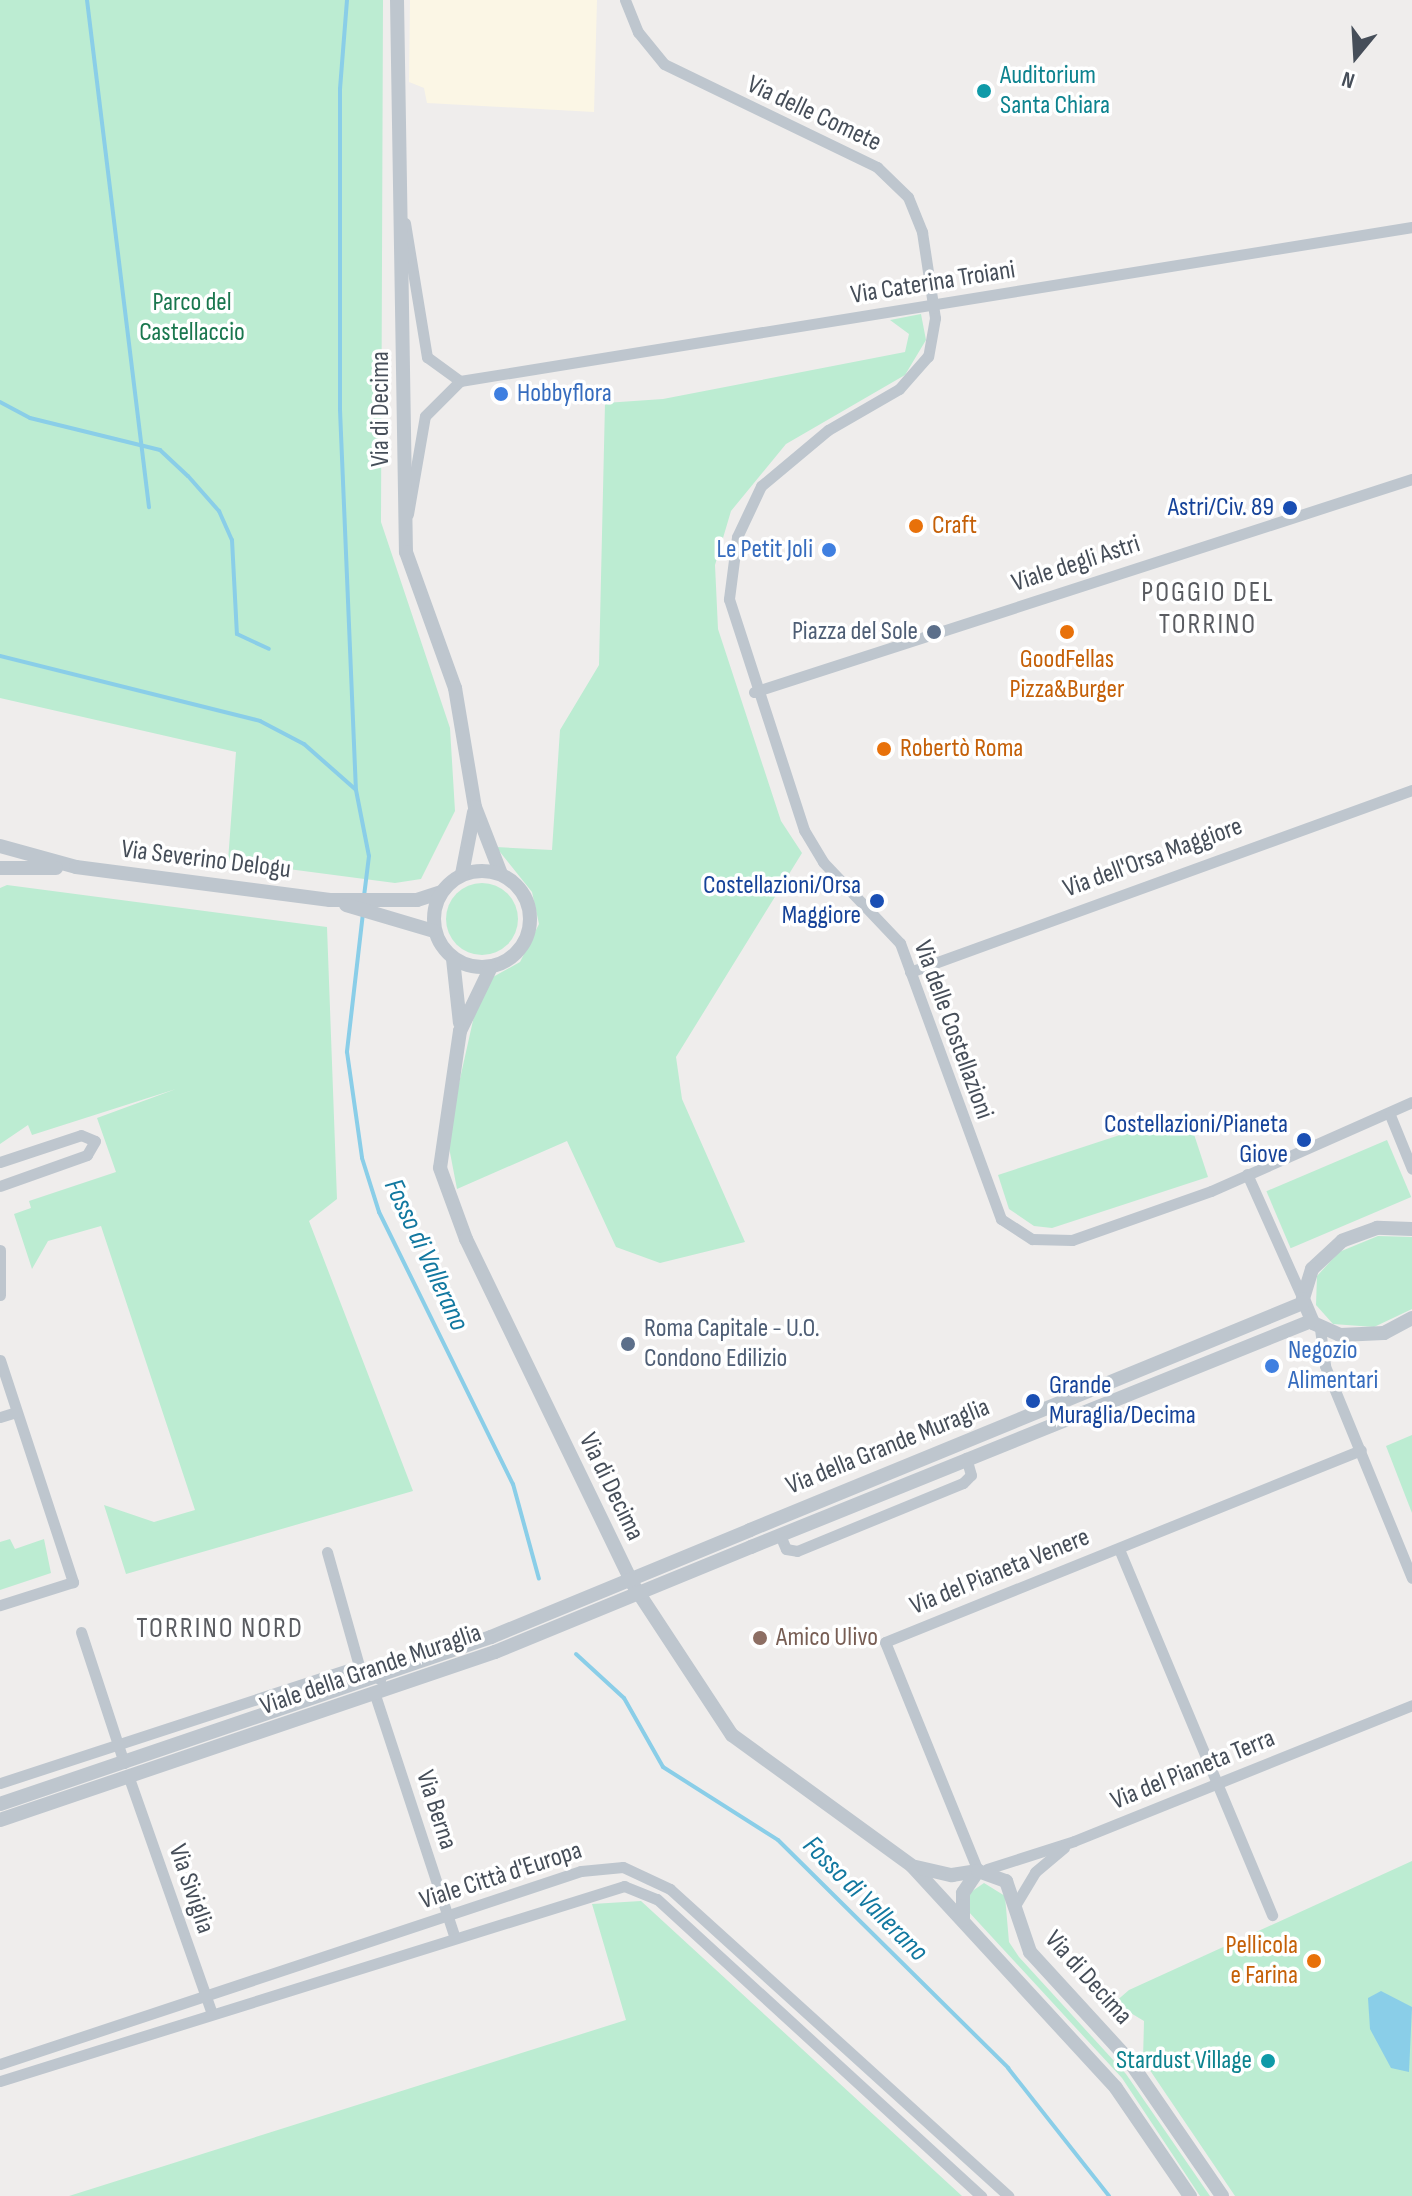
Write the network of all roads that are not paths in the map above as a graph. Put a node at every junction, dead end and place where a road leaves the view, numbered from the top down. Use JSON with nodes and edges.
{"nodes":[{"id":1,"x":397,"y":0,"type":"edge"},
{"id":2,"x":625,"y":0,"type":"edge"},
{"id":3,"x":401,"y":207,"type":"junction"},
{"id":4,"x":1412,"y":227,"type":"edge"},
{"id":5,"x":934,"y":303,"type":"junction"},
{"id":6,"x":460,"y":381,"type":"junction"},
{"id":7,"x":1412,"y":479,"type":"edge"},
{"id":8,"x":406,"y":522,"type":"junction"},
{"id":9,"x":754,"y":692,"type":"junction"},
{"id":10,"x":1412,"y":790,"type":"edge"},
{"id":11,"x":475,"y":807,"type":"junction"},
{"id":12,"x":0,"y":846,"type":"edge"},
{"id":13,"x":76,"y":867,"type":"junction"},
{"id":14,"x":0,"y":868,"type":"edge"},
{"id":15,"x":462,"y":874,"type":"junction"},
{"id":16,"x":501,"y":874,"type":"junction"},
{"id":17,"x":434,"y":895,"type":"junction"},
{"id":18,"x":324,"y":899,"type":"junction"},
{"id":19,"x":429,"y":928,"type":"junction"},
{"id":20,"x":453,"y":959,"type":"junction"},
{"id":21,"x":491,"y":967,"type":"junction"},
{"id":22,"x":910,"y":972,"type":"junction"},
{"id":23,"x":460,"y":1031,"type":"junction"},
{"id":24,"x":1412,"y":1102,"type":"edge"},
{"id":25,"x":1390,"y":1115,"type":"junction"},
{"id":26,"x":0,"y":1162,"type":"edge"},
{"id":27,"x":1412,"y":1169,"type":"edge"},
{"id":28,"x":1247,"y":1174,"type":"junction"},
{"id":29,"x":0,"y":1186,"type":"edge"},
{"id":30,"x":1412,"y":1229,"type":"edge"},
{"id":31,"x":0,"y":1250,"type":"edge"},
{"id":32,"x":0,"y":1295,"type":"edge"},
{"id":33,"x":1303,"y":1301,"type":"junction"},
{"id":34,"x":1412,"y":1318,"type":"edge"},
{"id":35,"x":1315,"y":1325,"type":"junction"},
{"id":36,"x":0,"y":1360,"type":"edge"},
{"id":37,"x":16,"y":1412,"type":"junction"},
{"id":38,"x":0,"y":1417,"type":"edge"},
{"id":39,"x":1361,"y":1450,"type":"junction"},
{"id":40,"x":966,"y":1458,"type":"junction"},
{"id":41,"x":780,"y":1535,"type":"junction"},
{"id":42,"x":751,"y":1547,"type":"joint"},
{"id":43,"x":1119,"y":1549,"type":"junction"},
{"id":44,"x":327,"y":1552,"type":"dead end"},
{"id":45,"x":1412,"y":1578,"type":"edge"},
{"id":46,"x":0,"y":1605,"type":"edge"},
{"id":47,"x":81,"y":1632,"type":"dead end"},
{"id":48,"x":491,"y":1637,"type":"joint"},
{"id":49,"x":359,"y":1666,"type":"junction"},
{"id":50,"x":380,"y":1679,"type":"junction"},
{"id":51,"x":376,"y":1698,"type":"junction"},
{"id":52,"x":1412,"y":1705,"type":"edge"},
{"id":53,"x":117,"y":1744,"type":"junction"},
{"id":54,"x":124,"y":1763,"type":"junction"},
{"id":55,"x":129,"y":1778,"type":"junction"},
{"id":56,"x":0,"y":1783,"type":"edge"},
{"id":57,"x":1219,"y":1785,"type":"junction"},
{"id":58,"x":0,"y":1804,"type":"edge"},
{"id":59,"x":0,"y":1820,"type":"edge"},
{"id":60,"x":1074,"y":1841,"type":"junction"},
{"id":61,"x":912,"y":1866,"type":"junction"},
{"id":62,"x":982,"y":1870,"type":"junction"},
{"id":63,"x":1016,"y":1904,"type":"junction"},
{"id":64,"x":447,"y":1915,"type":"junction"},
{"id":65,"x":1272,"y":1915,"type":"dead end"},
{"id":66,"x":964,"y":1921,"type":"junction"},
{"id":67,"x":454,"y":1935,"type":"junction"},
{"id":68,"x":206,"y":1997,"type":"junction"},
{"id":69,"x":212,"y":2014,"type":"junction"},
{"id":70,"x":0,"y":2064,"type":"edge"},
{"id":71,"x":0,"y":2081,"type":"edge"},
{"id":72,"x":981,"y":2196,"type":"edge"},
{"id":73,"x":1009,"y":2196,"type":"edge"},
{"id":74,"x":1190,"y":2196,"type":"edge"},
{"id":75,"x":1222,"y":2196,"type":"edge"}],
"edges":[{"from":1,"to":3,"type":"street","name":"Via di Decima"},
{"from":2,"to":5,"type":"street","name":"Via delle Comete"},
{"from":3,"to":6,"type":"street"},
{"from":3,"to":8,"type":"street","name":"Via di Decima"},
{"from":4,"to":5,"type":"street","name":"Via Caterina Troiani"},
{"from":5,"to":6,"type":"street","name":"Via Caterina Troiani"},
{"from":5,"to":9,"type":"street","name":"Via delle Costellazioni"},
{"from":6,"to":8,"type":"street"},
{"from":7,"to":9,"type":"street","name":"Viale degli Astri"},
{"from":8,"to":11,"type":"street","name":"Via di Decima"},
{"from":9,"to":22,"type":"street","name":"Via delle Costellazioni"},
{"from":10,"to":22,"type":"street","name":"Via dell'Orsa Maggiore"},
{"from":11,"to":15,"type":"street","name":"Via di Decima"},
{"from":11,"to":16,"type":"street","name":"Via di Decima"},
{"from":12,"to":13,"type":"street","name":"Via Severino Delogu"},
{"from":13,"to":14,"type":"street","name":"Via Severino Delogu"},
{"from":13,"to":18,"type":"street","name":"Via Severino Delogu"},
{"from":15,"to":16,"type":"street"},
{"from":15,"to":17,"type":"street"},
{"from":16,"to":21,"type":"street"},
{"from":17,"to":18,"type":"street","name":"Via Severino Delogu"},
{"from":17,"to":19,"type":"street"},
{"from":18,"to":19,"type":"street","name":"Via Severino Delogu"},
{"from":19,"to":20,"type":"street"},
{"from":20,"to":21,"type":"street"},
{"from":20,"to":23,"type":"street","name":"Via di Decima"},
{"from":21,"to":23,"type":"street","name":"Via di Decima"},
{"from":22,"to":28,"type":"street","name":"Via delle Costellazioni"},
{"from":23,"to":61,"type":"street","name":"Via di Decima"},
{"from":24,"to":25,"type":"street","name":"Via delle Costellazioni"},
{"from":25,"to":27,"type":"street"},
{"from":25,"to":28,"type":"street","name":"Via delle Costellazioni"},
{"from":26,"to":29,"type":"street"},
{"from":28,"to":33,"type":"street"},
{"from":30,"to":33,"type":"street"},
{"from":31,"to":32,"type":"street"},
{"from":33,"to":35,"type":"street"},
{"from":33,"to":48,"type":"street","name":"Via della Grande Muraglia","bridge":true},
{"from":34,"to":35,"type":"street"},
{"from":35,"to":39,"type":"street"},
{"from":35,"to":40,"type":"street","name":"Via della Grande Muraglia"},
{"from":36,"to":37,"type":"street"},
{"from":37,"to":38,"type":"street"},
{"from":37,"to":46,"type":"street"},
{"from":39,"to":43,"type":"street","name":"Via del Pianeta Venere"},
{"from":39,"to":45,"type":"street"},
{"from":40,"to":41,"type":"street","name":"Via della Grande Muraglia"},
{"from":40,"to":41,"type":"street"},
{"from":41,"to":42,"type":"street","name":"Via della Grande Muraglia"},
{"from":42,"to":51,"type":"street","name":"Viale della Grande Muraglia","bridge":true},
{"from":43,"to":57,"type":"street"},
{"from":43,"to":62,"type":"street","name":"Via del Pianeta Venere"},
{"from":44,"to":49,"type":"street"},
{"from":47,"to":53,"type":"street"},
{"from":48,"to":50,"type":"street","name":"Viale della Grande Muraglia"},
{"from":49,"to":50,"type":"street"},
{"from":49,"to":53,"type":"street"},
{"from":50,"to":54,"type":"street","name":"Viale della Grande Muraglia"},
{"from":51,"to":55,"type":"street","name":"Viale della Grande Muraglia"},
{"from":51,"to":64,"type":"street","name":"Via Berna"},
{"from":52,"to":57,"type":"street","name":"Via del Pianeta Terra"},
{"from":53,"to":54,"type":"street"},
{"from":53,"to":56,"type":"street"},
{"from":54,"to":58,"type":"street","name":"Viale della Grande Muraglia"},
{"from":55,"to":59,"type":"street","name":"Viale della Grande Muraglia"},
{"from":55,"to":68,"type":"street","name":"Via Siviglia"},
{"from":57,"to":60,"type":"street","name":"Via del Pianeta Terra"},
{"from":57,"to":65,"type":"street"},
{"from":60,"to":62,"type":"street","name":"Via del Pianeta Terra"},
{"from":60,"to":63,"type":"street"},
{"from":61,"to":62,"type":"street","name":"Via di Decima"},
{"from":61,"to":66,"type":"street","name":"Via di Decima"},
{"from":62,"to":63,"type":"street","name":"Via di Decima"},
{"from":62,"to":66,"type":"street"},
{"from":63,"to":75,"type":"street","name":"Via di Decima"},
{"from":64,"to":67,"type":"street","name":"Via Berna"},
{"from":64,"to":68,"type":"street","name":"Viale Città d'Europa"},
{"from":64,"to":73,"type":"street","name":"Viale Città d'Europa"},
{"from":66,"to":74,"type":"street","name":"Via di Decima"},
{"from":67,"to":69,"type":"street","name":"Viale Città d'Europa"},
{"from":67,"to":72,"type":"street","name":"Viale Città d'Europa"},
{"from":68,"to":69,"type":"street","name":"Via Siviglia"},
{"from":68,"to":70,"type":"street","name":"Viale Città d'Europa"},
{"from":69,"to":71,"type":"street","name":"Viale Città d'Europa"}]}
